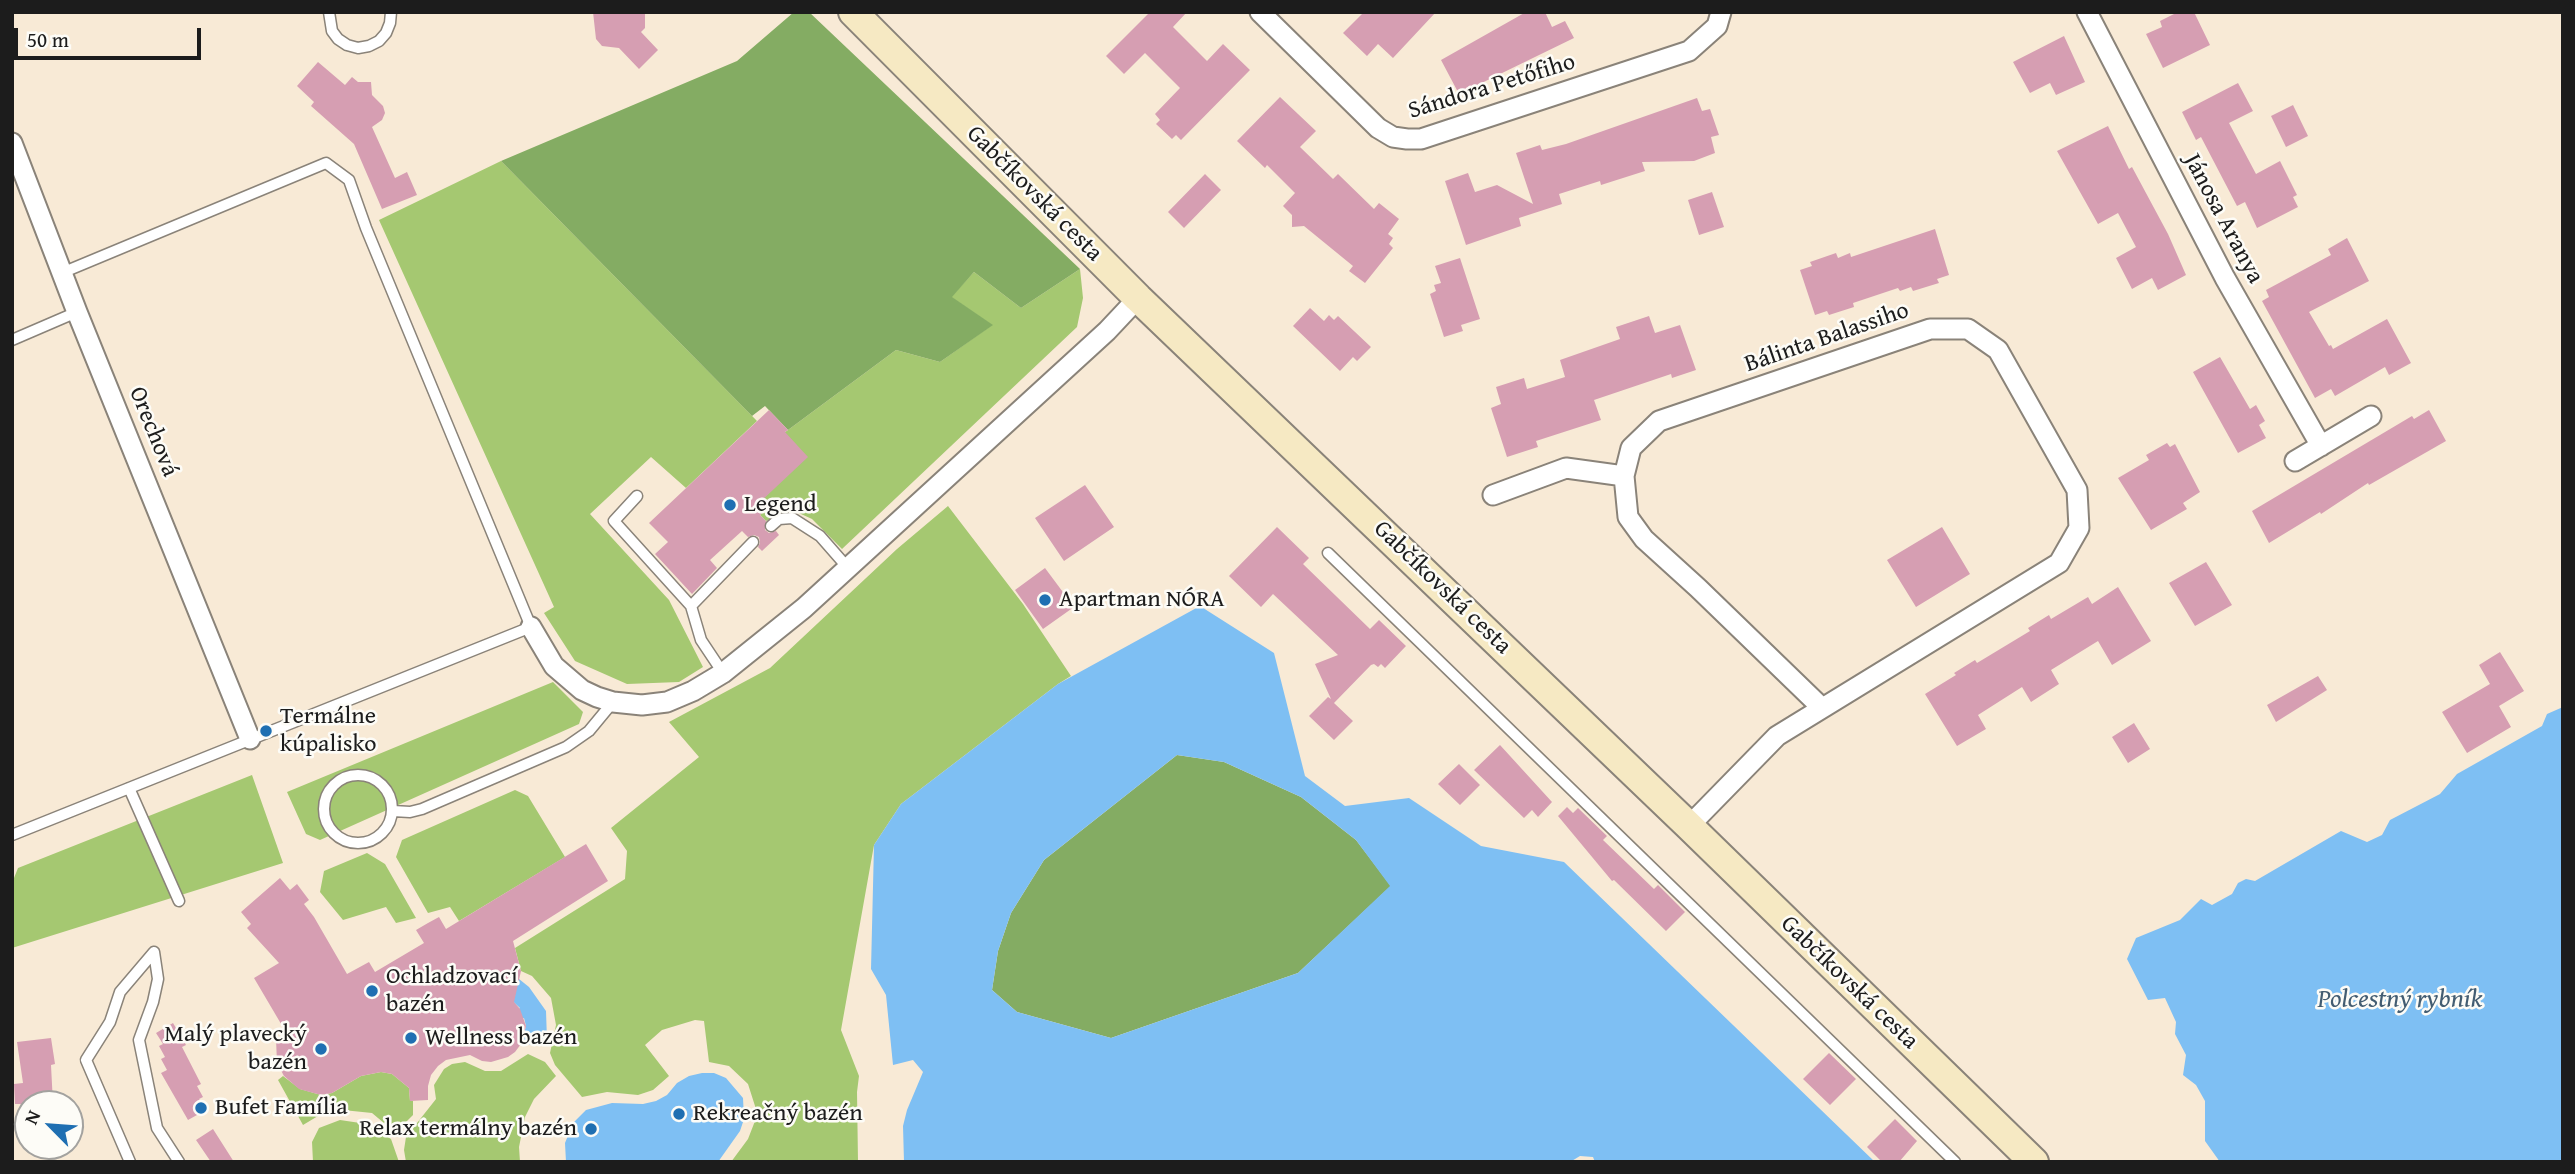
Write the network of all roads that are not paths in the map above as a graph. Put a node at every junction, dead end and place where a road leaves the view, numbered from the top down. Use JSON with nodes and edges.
{"nodes":[{"id":1,"x":329,"y":12,"type":"edge"},
{"id":2,"x":391,"y":12,"type":"edge"},
{"id":3,"x":853,"y":12,"type":"edge"},
{"id":4,"x":1260,"y":12,"type":"edge"},
{"id":5,"x":1721,"y":12,"type":"edge"},
{"id":6,"x":2087,"y":12,"type":"edge"},
{"id":7,"x":12,"y":143,"type":"edge"},
{"id":8,"x":64,"y":272,"type":"junction"},
{"id":9,"x":1138,"y":299,"type":"junction"},
{"id":10,"x":77,"y":312,"type":"junction"},
{"id":11,"x":12,"y":340,"type":"edge"},
{"id":12,"x":2371,"y":416,"type":"dead end"},
{"id":13,"x":2321,"y":446,"type":"junction"},
{"id":14,"x":2295,"y":461,"type":"dead end"},
{"id":15,"x":1624,"y":476,"type":"junction"},
{"id":16,"x":1493,"y":495,"type":"dead end"},
{"id":17,"x":637,"y":496,"type":"dead end"},
{"id":18,"x":771,"y":526,"type":"dead end"},
{"id":19,"x":754,"y":542,"type":"dead end"},
{"id":20,"x":1328,"y":552,"type":"dead end"},
{"id":21,"x":848,"y":568,"type":"junction"},
{"id":22,"x":691,"y":606,"type":"junction"},
{"id":23,"x":531,"y":627,"type":"junction"},
{"id":24,"x":723,"y":673,"type":"junction"},
{"id":25,"x":613,"y":702,"type":"junction"},
{"id":26,"x":1821,"y":707,"type":"junction"},
{"id":27,"x":250,"y":739,"type":"junction"},
{"id":28,"x":129,"y":788,"type":"junction"},
{"id":29,"x":393,"y":811,"type":"junction"},
{"id":30,"x":1689,"y":826,"type":"junction"},
{"id":31,"x":12,"y":835,"type":"edge"},
{"id":32,"x":179,"y":901,"type":"dead end"},
{"id":33,"x":130,"y":1162,"type":"edge"},
{"id":34,"x":179,"y":1162,"type":"edge"},
{"id":35,"x":1955,"y":1162,"type":"edge"},
{"id":36,"x":2034,"y":1162,"type":"edge"}],
"edges":[{"from":1,"to":2,"type":"lane"},
{"from":3,"to":9,"type":"main road","name":"Gabčíkovská cesta"},
{"from":4,"to":5,"type":"street","name":"Sándora Petőfiho"},
{"from":6,"to":13,"type":"street","name":"Jánosa Aranya"},
{"from":7,"to":8,"type":"street","name":"Orechová"},
{"from":8,"to":10,"type":"street","name":"Orechová"},
{"from":8,"to":23,"type":"lane"},
{"from":9,"to":21,"type":"street"},
{"from":9,"to":30,"type":"main road","name":"Gabčíkovská cesta"},
{"from":10,"to":11,"type":"lane"},
{"from":10,"to":27,"type":"street","name":"Orechová"},
{"from":12,"to":13,"type":"street"},
{"from":13,"to":14,"type":"street"},
{"from":15,"to":16,"type":"street"},
{"from":15,"to":26,"type":"street","name":"Bálinta Balassiho"},
{"from":15,"to":26,"type":"street","name":"Bálinta Balassiho"},
{"from":17,"to":22,"type":"lane"},
{"from":18,"to":21,"type":"lane"},
{"from":19,"to":22,"type":"lane"},
{"from":20,"to":35,"type":"lane"},
{"from":21,"to":24,"type":"street"},
{"from":22,"to":24,"type":"lane"},
{"from":23,"to":25,"type":"street"},
{"from":23,"to":27,"type":"lane"},
{"from":24,"to":25,"type":"street"},
{"from":25,"to":29,"type":"lane"},
{"from":26,"to":30,"type":"street","name":"Bálinta Balassiho"},
{"from":27,"to":28,"type":"lane"},
{"from":28,"to":31,"type":"lane"},
{"from":28,"to":32,"type":"lane"},
{"from":29,"to":29,"type":"lane"},
{"from":30,"to":36,"type":"main road","name":"Gabčíkovská cesta"},
{"from":33,"to":34,"type":"lane"}]}
